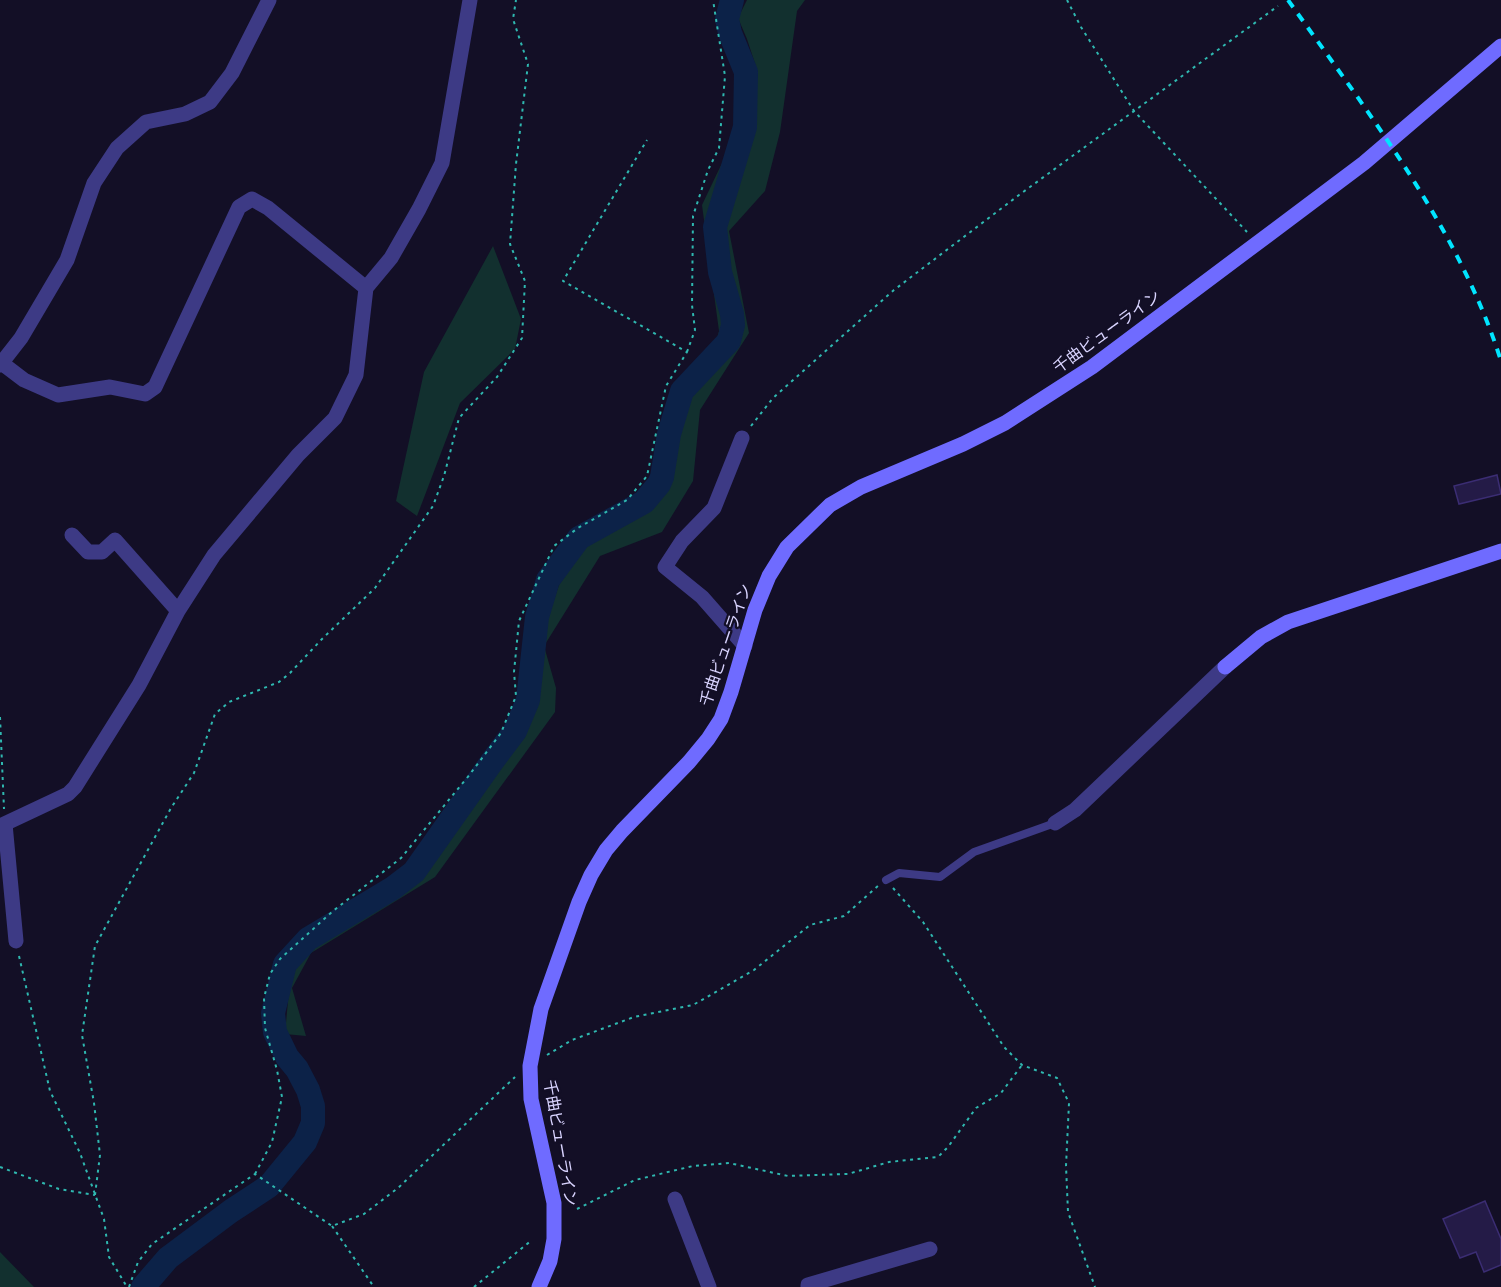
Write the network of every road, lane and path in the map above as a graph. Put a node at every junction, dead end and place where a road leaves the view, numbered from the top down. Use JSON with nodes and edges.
{"nodes":[{"id":1,"x":269,"y":0,"type":"edge"},
{"id":2,"x":470,"y":0,"type":"edge"},
{"id":3,"x":516,"y":0,"type":"edge"},
{"id":4,"x":713,"y":0,"type":"edge"},
{"id":5,"x":1067,"y":0,"type":"edge"},
{"id":6,"x":1278,"y":6,"type":"dead end"},
{"id":7,"x":1501,"y":46,"type":"edge"},
{"id":8,"x":1134,"y":111,"type":"junction"},
{"id":9,"x":647,"y":140,"type":"dead end"},
{"id":10,"x":1257,"y":243,"type":"junction"},
{"id":11,"x":366,"y":288,"type":"junction"},
{"id":12,"x":687,"y":352,"type":"junction"},
{"id":13,"x":1,"y":364,"type":"edge"},
{"id":14,"x":742,"y":438,"type":"joint"},
{"id":15,"x":72,"y":535,"type":"dead end"},
{"id":16,"x":1501,"y":550,"type":"edge"},
{"id":17,"x":178,"y":611,"type":"junction"},
{"id":18,"x":745,"y":646,"type":"junction"},
{"id":19,"x":0,"y":717,"type":"edge"},
{"id":20,"x":469,"y":774,"type":"dead end"},
{"id":21,"x":467,"y":778,"type":"junction"},
{"id":22,"x":1055,"y":823,"type":"joint"},
{"id":23,"x":2,"y":825,"type":"edge"},
{"id":24,"x":886,"y":880,"type":"junction"},
{"id":25,"x":15,"y":936,"type":"junction"},
{"id":26,"x":0,"y":937,"type":"edge"},
{"id":27,"x":1022,"y":1065,"type":"junction"},
{"id":28,"x":530,"y":1066,"type":"junction"},
{"id":29,"x":0,"y":1167,"type":"edge"},
{"id":30,"x":255,"y":1174,"type":"junction"},
{"id":31,"x":95,"y":1195,"type":"junction"},
{"id":32,"x":675,"y":1199,"type":"dead end"},
{"id":33,"x":577,"y":1209,"type":"dead end"},
{"id":34,"x":332,"y":1226,"type":"junction"},
{"id":35,"x":532,"y":1240,"type":"dead end"},
{"id":36,"x":930,"y":1249,"type":"dead end"},
{"id":37,"x":128,"y":1287,"type":"edge"},
{"id":38,"x":374,"y":1287,"type":"edge"},
{"id":39,"x":474,"y":1287,"type":"edge"},
{"id":40,"x":539,"y":1287,"type":"edge"},
{"id":41,"x":709,"y":1287,"type":"edge"},
{"id":42,"x":808,"y":1287,"type":"edge"},
{"id":43,"x":1095,"y":1287,"type":"edge"}],
"edges":[{"from":1,"to":13,"type":"street"},
{"from":2,"to":11,"type":"street"},
{"from":3,"to":31,"type":"path"},
{"from":4,"to":12,"type":"path"},
{"from":5,"to":8,"type":"path"},
{"from":6,"to":8,"type":"path"},
{"from":7,"to":10,"type":"street","name":"千曲ビューライン"},
{"from":8,"to":10,"type":"path"},
{"from":8,"to":14,"type":"path"},
{"from":9,"to":12,"type":"path"},
{"from":10,"to":18,"type":"street","name":"千曲ビューライン"},
{"from":11,"to":13,"type":"street"},
{"from":11,"to":17,"type":"street"},
{"from":12,"to":21,"type":"path"},
{"from":14,"to":18,"type":"street"},
{"from":15,"to":17,"type":"street"},
{"from":16,"to":22,"type":"street"},
{"from":17,"to":23,"type":"street"},
{"from":18,"to":28,"type":"street","name":"千曲ビューライン"},
{"from":19,"to":23,"type":"path"},
{"from":20,"to":21,"type":"path"},
{"from":21,"to":30,"type":"path"},
{"from":22,"to":24,"type":"lane"},
{"from":23,"to":25,"type":"street"},
{"from":24,"to":27,"type":"path"},
{"from":24,"to":28,"type":"path"},
{"from":25,"to":26,"type":"street"},
{"from":25,"to":31,"type":"path"},
{"from":27,"to":33,"type":"path"},
{"from":27,"to":43,"type":"path"},
{"from":28,"to":34,"type":"path"},
{"from":28,"to":40,"type":"street","name":"千曲ビューライン"},
{"from":29,"to":31,"type":"path"},
{"from":30,"to":34,"type":"path"},
{"from":30,"to":37,"type":"path"},
{"from":31,"to":37,"type":"path"},
{"from":32,"to":41,"type":"street"},
{"from":34,"to":38,"type":"path"},
{"from":35,"to":39,"type":"path"},
{"from":36,"to":42,"type":"street"}]}
